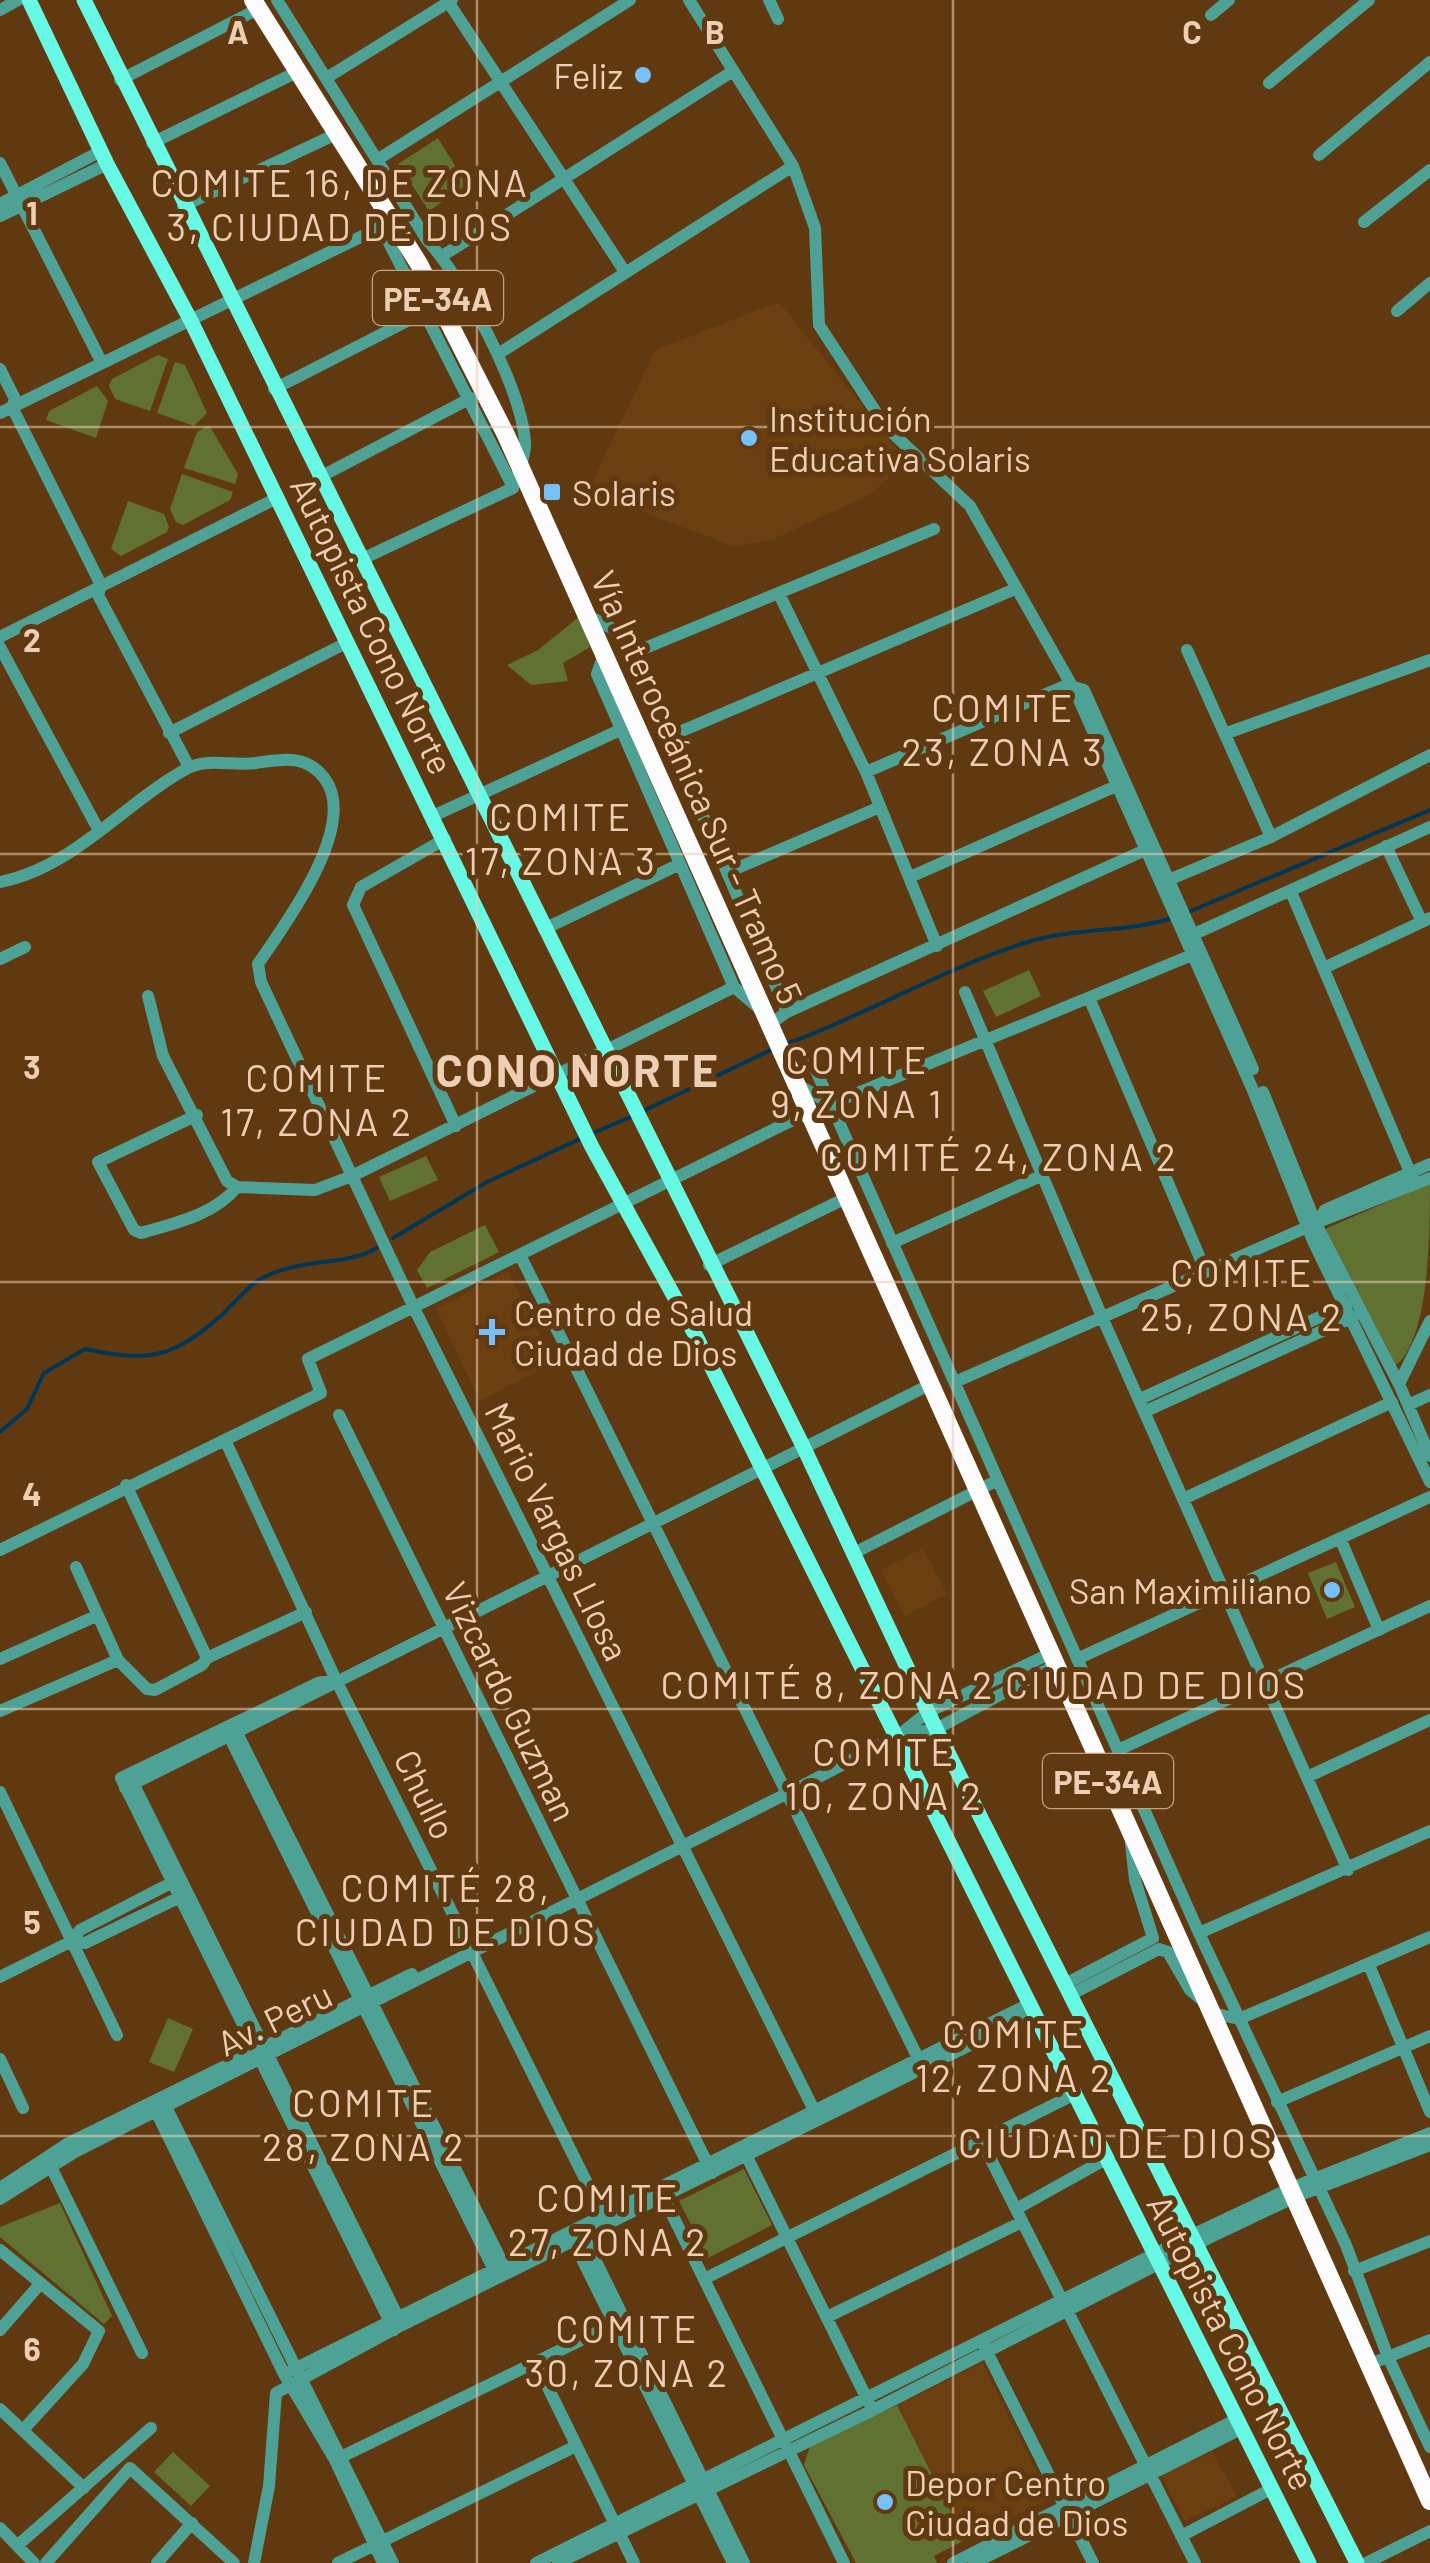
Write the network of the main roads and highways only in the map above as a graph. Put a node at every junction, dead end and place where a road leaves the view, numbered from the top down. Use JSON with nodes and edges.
{"nodes":[{"id":1,"x":28,"y":0,"type":"edge"},
{"id":2,"x":84,"y":0,"type":"edge"},
{"id":3,"x":255,"y":4,"type":"edge"},
{"id":4,"x":1430,"y":2501,"type":"edge"},
{"id":5,"x":1309,"y":2563,"type":"edge"},
{"id":6,"x":1357,"y":2563,"type":"edge"}],
"edges":[{"from":1,"to":5,"type":"main road","name":"Autopista Cono Norte"},
{"from":2,"to":6,"type":"main road","name":"Autopista Cono Norte"},
{"from":3,"to":4,"type":"highway","name":"Vía Interoceánica Sur - Tramo 5","number":"PE-34A"}]}
